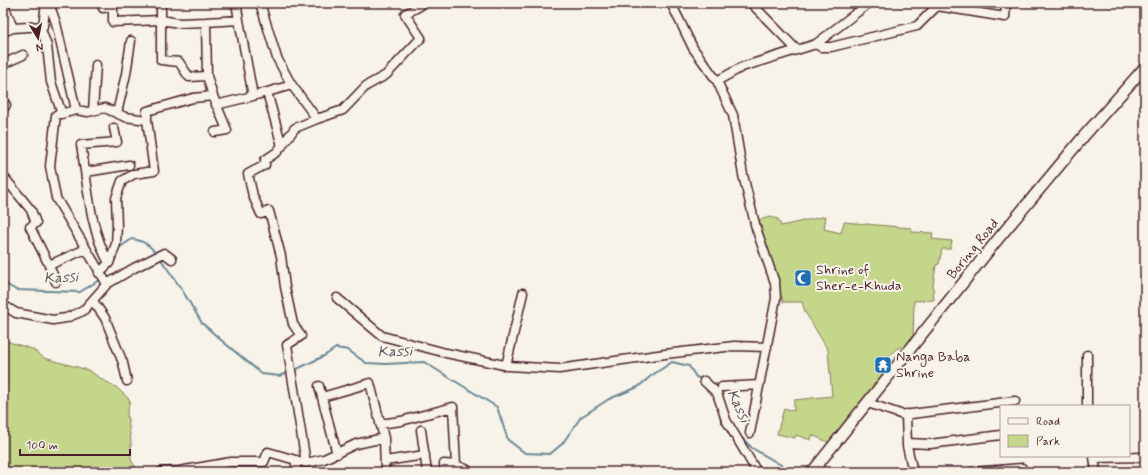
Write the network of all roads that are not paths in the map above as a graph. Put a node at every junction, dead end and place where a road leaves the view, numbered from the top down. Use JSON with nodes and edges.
{"nodes":[{"id":1,"x":3,"y":3,"type":"edge"},
{"id":2,"x":47,"y":3,"type":"edge"},
{"id":3,"x":101,"y":3,"type":"edge"},
{"id":4,"x":161,"y":3,"type":"edge"},
{"id":5,"x":236,"y":3,"type":"edge"},
{"id":6,"x":260,"y":3,"type":"edge"},
{"id":7,"x":418,"y":3,"type":"edge"},
{"id":8,"x":672,"y":3,"type":"edge"},
{"id":9,"x":751,"y":3,"type":"edge"},
{"id":10,"x":869,"y":3,"type":"edge"},
{"id":11,"x":1006,"y":3,"type":"edge"},
{"id":12,"x":113,"y":5,"type":"edge"},
{"id":13,"x":161,"y":20,"type":"junction"},
{"id":14,"x":239,"y":20,"type":"junction"},
{"id":15,"x":206,"y":22,"type":"junction"},
{"id":16,"x":40,"y":26,"type":"junction"},
{"id":17,"x":13,"y":28,"type":"junction"},
{"id":18,"x":3,"y":32,"type":"edge"},
{"id":19,"x":131,"y":41,"type":"dead end"},
{"id":20,"x":816,"y":44,"type":"junction"},
{"id":21,"x":797,"y":50,"type":"junction"},
{"id":22,"x":23,"y":55,"type":"dead end"},
{"id":23,"x":3,"y":64,"type":"edge"},
{"id":24,"x":96,"y":65,"type":"dead end"},
{"id":25,"x":1145,"y":67,"type":"edge"},
{"id":26,"x":207,"y":76,"type":"junction"},
{"id":27,"x":717,"y":81,"type":"junction"},
{"id":28,"x":292,"y":85,"type":"junction"},
{"id":29,"x":267,"y":92,"type":"junction"},
{"id":30,"x":213,"y":96,"type":"junction"},
{"id":31,"x":253,"y":96,"type":"junction"},
{"id":32,"x":3,"y":100,"type":"edge"},
{"id":33,"x":216,"y":105,"type":"junction"},
{"id":34,"x":3,"y":109,"type":"edge"},
{"id":35,"x":76,"y":110,"type":"junction"},
{"id":36,"x":92,"y":111,"type":"junction"},
{"id":37,"x":117,"y":113,"type":"junction"},
{"id":38,"x":62,"y":114,"type":"junction"},
{"id":39,"x":317,"y":118,"type":"junction"},
{"id":40,"x":147,"y":120,"type":"junction"},
{"id":41,"x":114,"y":128,"type":"dead end"},
{"id":42,"x":215,"y":132,"type":"dead end"},
{"id":43,"x":282,"y":146,"type":"junction"},
{"id":44,"x":128,"y":165,"type":"dead end"},
{"id":45,"x":86,"y":172,"type":"junction"},
{"id":46,"x":3,"y":176,"type":"edge"},
{"id":47,"x":86,"y":249,"type":"junction"},
{"id":48,"x":172,"y":259,"type":"dead end"},
{"id":49,"x":109,"y":263,"type":"junction"},
{"id":50,"x":49,"y":265,"type":"junction"},
{"id":51,"x":99,"y":273,"type":"junction"},
{"id":52,"x":56,"y":282,"type":"dead end"},
{"id":53,"x":107,"y":284,"type":"junction"},
{"id":54,"x":523,"y":293,"type":"dead end"},
{"id":55,"x":337,"y":298,"type":"dead end"},
{"id":56,"x":93,"y":301,"type":"junction"},
{"id":57,"x":3,"y":305,"type":"edge"},
{"id":58,"x":767,"y":347,"type":"junction"},
{"id":59,"x":1087,"y":355,"type":"dead end"},
{"id":60,"x":506,"y":366,"type":"junction"},
{"id":61,"x":128,"y":381,"type":"dead end"},
{"id":62,"x":704,"y":381,"type":"dead end"},
{"id":63,"x":759,"y":385,"type":"junction"},
{"id":64,"x":320,"y":386,"type":"dead end"},
{"id":65,"x":722,"y":387,"type":"dead end"},
{"id":66,"x":322,"y":397,"type":"junction"},
{"id":67,"x":1015,"y":401,"type":"dead end"},
{"id":68,"x":868,"y":403,"type":"junction"},
{"id":69,"x":1087,"y":405,"type":"edge"},
{"id":70,"x":906,"y":414,"type":"junction"},
{"id":71,"x":380,"y":424,"type":"junction"},
{"id":72,"x":421,"y":430,"type":"dead end"},
{"id":73,"x":750,"y":433,"type":"dead end"},
{"id":74,"x":1000,"y":435,"type":"edge"},
{"id":75,"x":384,"y":438,"type":"junction"},
{"id":76,"x":907,"y":443,"type":"junction"},
{"id":77,"x":337,"y":454,"type":"junction"},
{"id":78,"x":424,"y":455,"type":"junction"},
{"id":79,"x":1130,"y":456,"type":"edge"},
{"id":80,"x":1145,"y":456,"type":"edge"},
{"id":81,"x":1094,"y":457,"type":"edge"},
{"id":82,"x":296,"y":460,"type":"junction"},
{"id":83,"x":306,"y":462,"type":"junction"},
{"id":84,"x":385,"y":462,"type":"junction"},
{"id":85,"x":456,"y":465,"type":"junction"},
{"id":86,"x":1022,"y":468,"type":"dead end"},
{"id":87,"x":161,"y":472,"type":"edge"},
{"id":88,"x":296,"y":472,"type":"edge"},
{"id":89,"x":385,"y":472,"type":"edge"},
{"id":90,"x":427,"y":472,"type":"edge"},
{"id":91,"x":445,"y":472,"type":"edge"},
{"id":92,"x":469,"y":472,"type":"edge"},
{"id":93,"x":757,"y":472,"type":"edge"},
{"id":94,"x":812,"y":472,"type":"edge"},
{"id":95,"x":913,"y":472,"type":"edge"},
{"id":96,"x":972,"y":472,"type":"edge"},
{"id":97,"x":1096,"y":472,"type":"edge"}],
"edges":[{"from":1,"to":17,"type":"street"},
{"from":2,"to":16,"type":"street"},
{"from":2,"to":35,"type":"street"},
{"from":3,"to":12,"type":"street"},
{"from":4,"to":13,"type":"street"},
{"from":5,"to":14,"type":"street"},
{"from":6,"to":28,"type":"street"},
{"from":7,"to":39,"type":"street"},
{"from":8,"to":27,"type":"street"},
{"from":9,"to":21,"type":"street"},
{"from":10,"to":20,"type":"street"},
{"from":11,"to":20,"type":"street"},
{"from":12,"to":13,"type":"street"},
{"from":13,"to":15,"type":"street"},
{"from":13,"to":26,"type":"street"},
{"from":14,"to":15,"type":"street"},
{"from":14,"to":31,"type":"street"},
{"from":15,"to":26,"type":"street"},
{"from":16,"to":17,"type":"street"},
{"from":16,"to":38,"type":"street"},
{"from":17,"to":18,"type":"street"},
{"from":19,"to":37,"type":"street"},
{"from":20,"to":21,"type":"street"},
{"from":21,"to":27,"type":"street"},
{"from":22,"to":23,"type":"street"},
{"from":24,"to":36,"type":"street"},
{"from":25,"to":68,"type":"street","name":"Boring Road"},
{"from":26,"to":30,"type":"street"},
{"from":27,"to":58,"type":"street"},
{"from":28,"to":29,"type":"street"},
{"from":28,"to":39,"type":"street"},
{"from":29,"to":31,"type":"street"},
{"from":29,"to":43,"type":"street"},
{"from":30,"to":33,"type":"street"},
{"from":30,"to":40,"type":"street"},
{"from":31,"to":33,"type":"street"},
{"from":32,"to":34,"type":"street"},
{"from":33,"to":42,"type":"street"},
{"from":35,"to":36,"type":"street"},
{"from":35,"to":38,"type":"street"},
{"from":36,"to":37,"type":"street"},
{"from":37,"to":40,"type":"street"},
{"from":38,"to":47,"type":"street"},
{"from":39,"to":43,"type":"street"},
{"from":40,"to":49,"type":"street"},
{"from":41,"to":45,"type":"street"},
{"from":43,"to":83,"type":"street"},
{"from":44,"to":45,"type":"street"},
{"from":45,"to":49,"type":"street"},
{"from":46,"to":50,"type":"street"},
{"from":47,"to":50,"type":"street"},
{"from":47,"to":51,"type":"street"},
{"from":48,"to":53,"type":"street"},
{"from":49,"to":51,"type":"street"},
{"from":50,"to":52,"type":"street"},
{"from":51,"to":53,"type":"street"},
{"from":53,"to":56,"type":"street"},
{"from":54,"to":60,"type":"street"},
{"from":55,"to":60,"type":"street"},
{"from":56,"to":57,"type":"street"},
{"from":56,"to":61,"type":"street"},
{"from":58,"to":60,"type":"street"},
{"from":58,"to":63,"type":"street"},
{"from":59,"to":69,"type":"street"},
{"from":62,"to":93,"type":"street"},
{"from":63,"to":65,"type":"street"},
{"from":63,"to":73,"type":"street"},
{"from":64,"to":66,"type":"street"},
{"from":66,"to":71,"type":"street"},
{"from":66,"to":77,"type":"street"},
{"from":67,"to":70,"type":"street"},
{"from":68,"to":70,"type":"street"},
{"from":68,"to":94,"type":"street","name":"Boring Road"},
{"from":70,"to":76,"type":"street"},
{"from":71,"to":75,"type":"street"},
{"from":71,"to":85,"type":"street"},
{"from":72,"to":78,"type":"street"},
{"from":74,"to":76,"type":"street"},
{"from":75,"to":77,"type":"street"},
{"from":75,"to":84,"type":"street"},
{"from":76,"to":95,"type":"street"},
{"from":77,"to":83,"type":"street"},
{"from":78,"to":84,"type":"street"},
{"from":78,"to":90,"type":"street"},
{"from":79,"to":80,"type":"street"},
{"from":81,"to":97,"type":"street"},
{"from":82,"to":83,"type":"street"},
{"from":82,"to":87,"type":"street"},
{"from":82,"to":88,"type":"street"},
{"from":84,"to":89,"type":"street"},
{"from":85,"to":91,"type":"street"},
{"from":85,"to":92,"type":"street"},
{"from":86,"to":96,"type":"street"}]}
